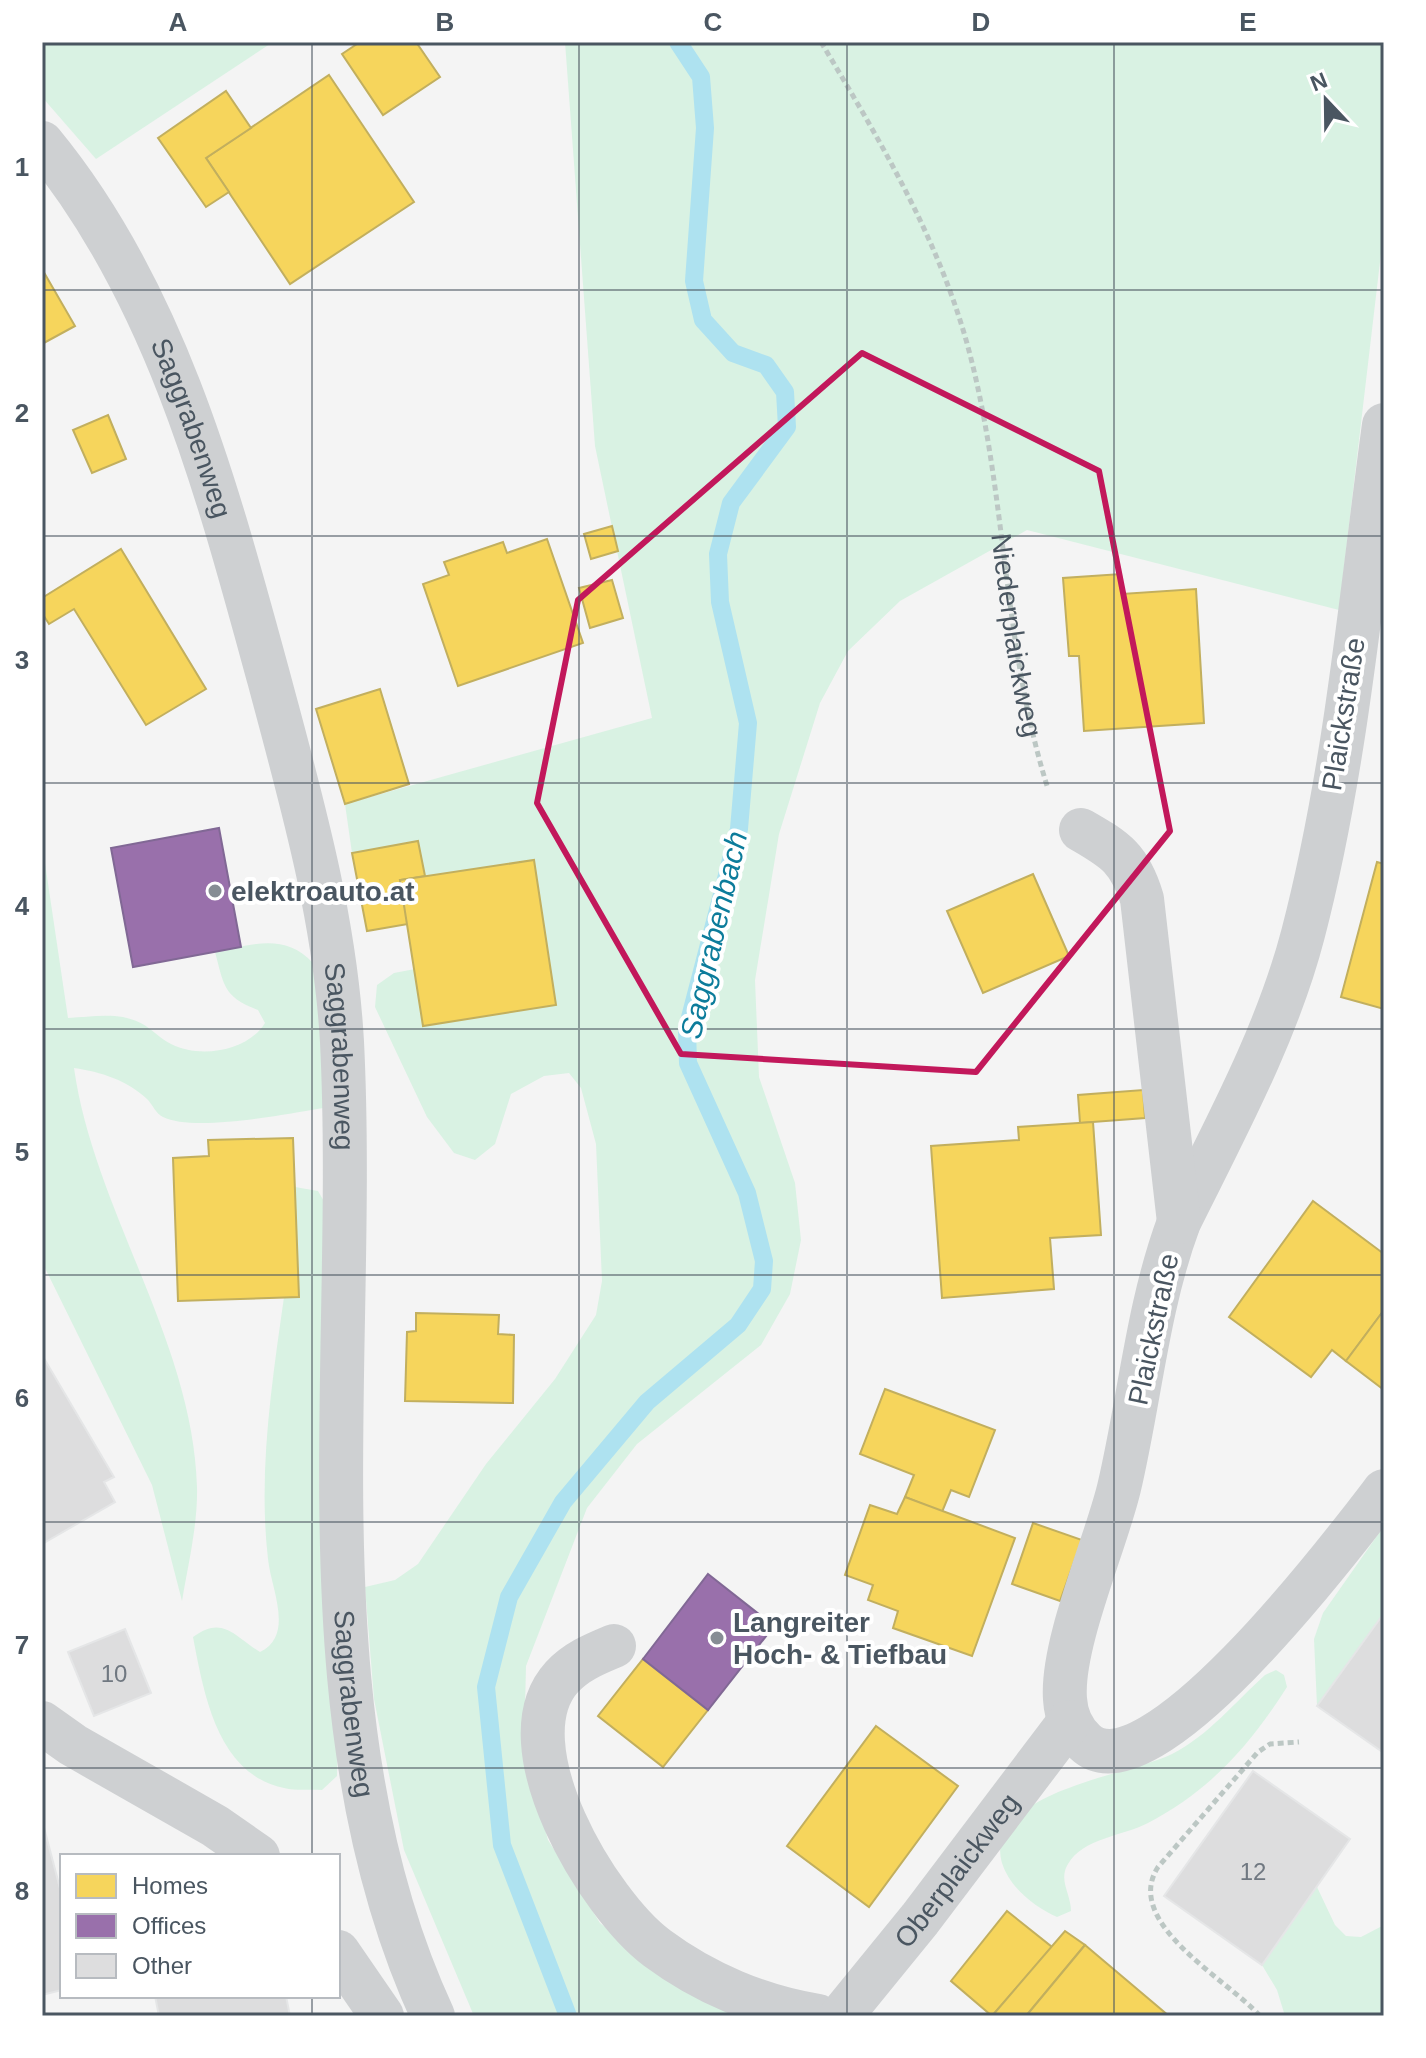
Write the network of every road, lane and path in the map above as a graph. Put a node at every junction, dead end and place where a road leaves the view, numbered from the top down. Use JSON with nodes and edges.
{"nodes":[{"id":1,"x":821,"y":42,"type":"edge"},
{"id":2,"x":42,"y":143,"type":"edge"},
{"id":3,"x":1384,"y":425,"type":"edge"},
{"id":4,"x":1081,"y":830,"type":"joint"},
{"id":5,"x":1179,"y":1222,"type":"junction"},
{"id":6,"x":1384,"y":1491,"type":"edge"},
{"id":7,"x":614,"y":1646,"type":"dead end"},
{"id":8,"x":1069,"y":1722,"type":"junction"},
{"id":9,"x":42,"y":1723,"type":"edge"},
{"id":10,"x":1299,"y":1742,"type":"dead end"},
{"id":11,"x":255,"y":1854,"type":"edge"},
{"id":12,"x":340,"y":1955,"type":"edge"},
{"id":13,"x":382,"y":2016,"type":"edge"},
{"id":14,"x":433,"y":2016,"type":"edge"},
{"id":15,"x":818,"y":2016,"type":"edge"},
{"id":16,"x":841,"y":2016,"type":"edge"},
{"id":17,"x":1260,"y":2016,"type":"edge"}],
"edges":[{"from":1,"to":4,"type":"path","name":"Niederplaickweg"},
{"from":2,"to":14,"type":"street","name":"Saggrabenweg"},
{"from":3,"to":5,"type":"street","name":"Plaickstraße"},
{"from":4,"to":5,"type":"street"},
{"from":5,"to":8,"type":"street","name":"Plaickstraße"},
{"from":6,"to":8,"type":"street"},
{"from":7,"to":15,"type":"street"},
{"from":8,"to":16,"type":"street","name":"Oberplaickweg"},
{"from":9,"to":11,"type":"street"},
{"from":10,"to":17,"type":"path"},
{"from":12,"to":13,"type":"street"}]}
